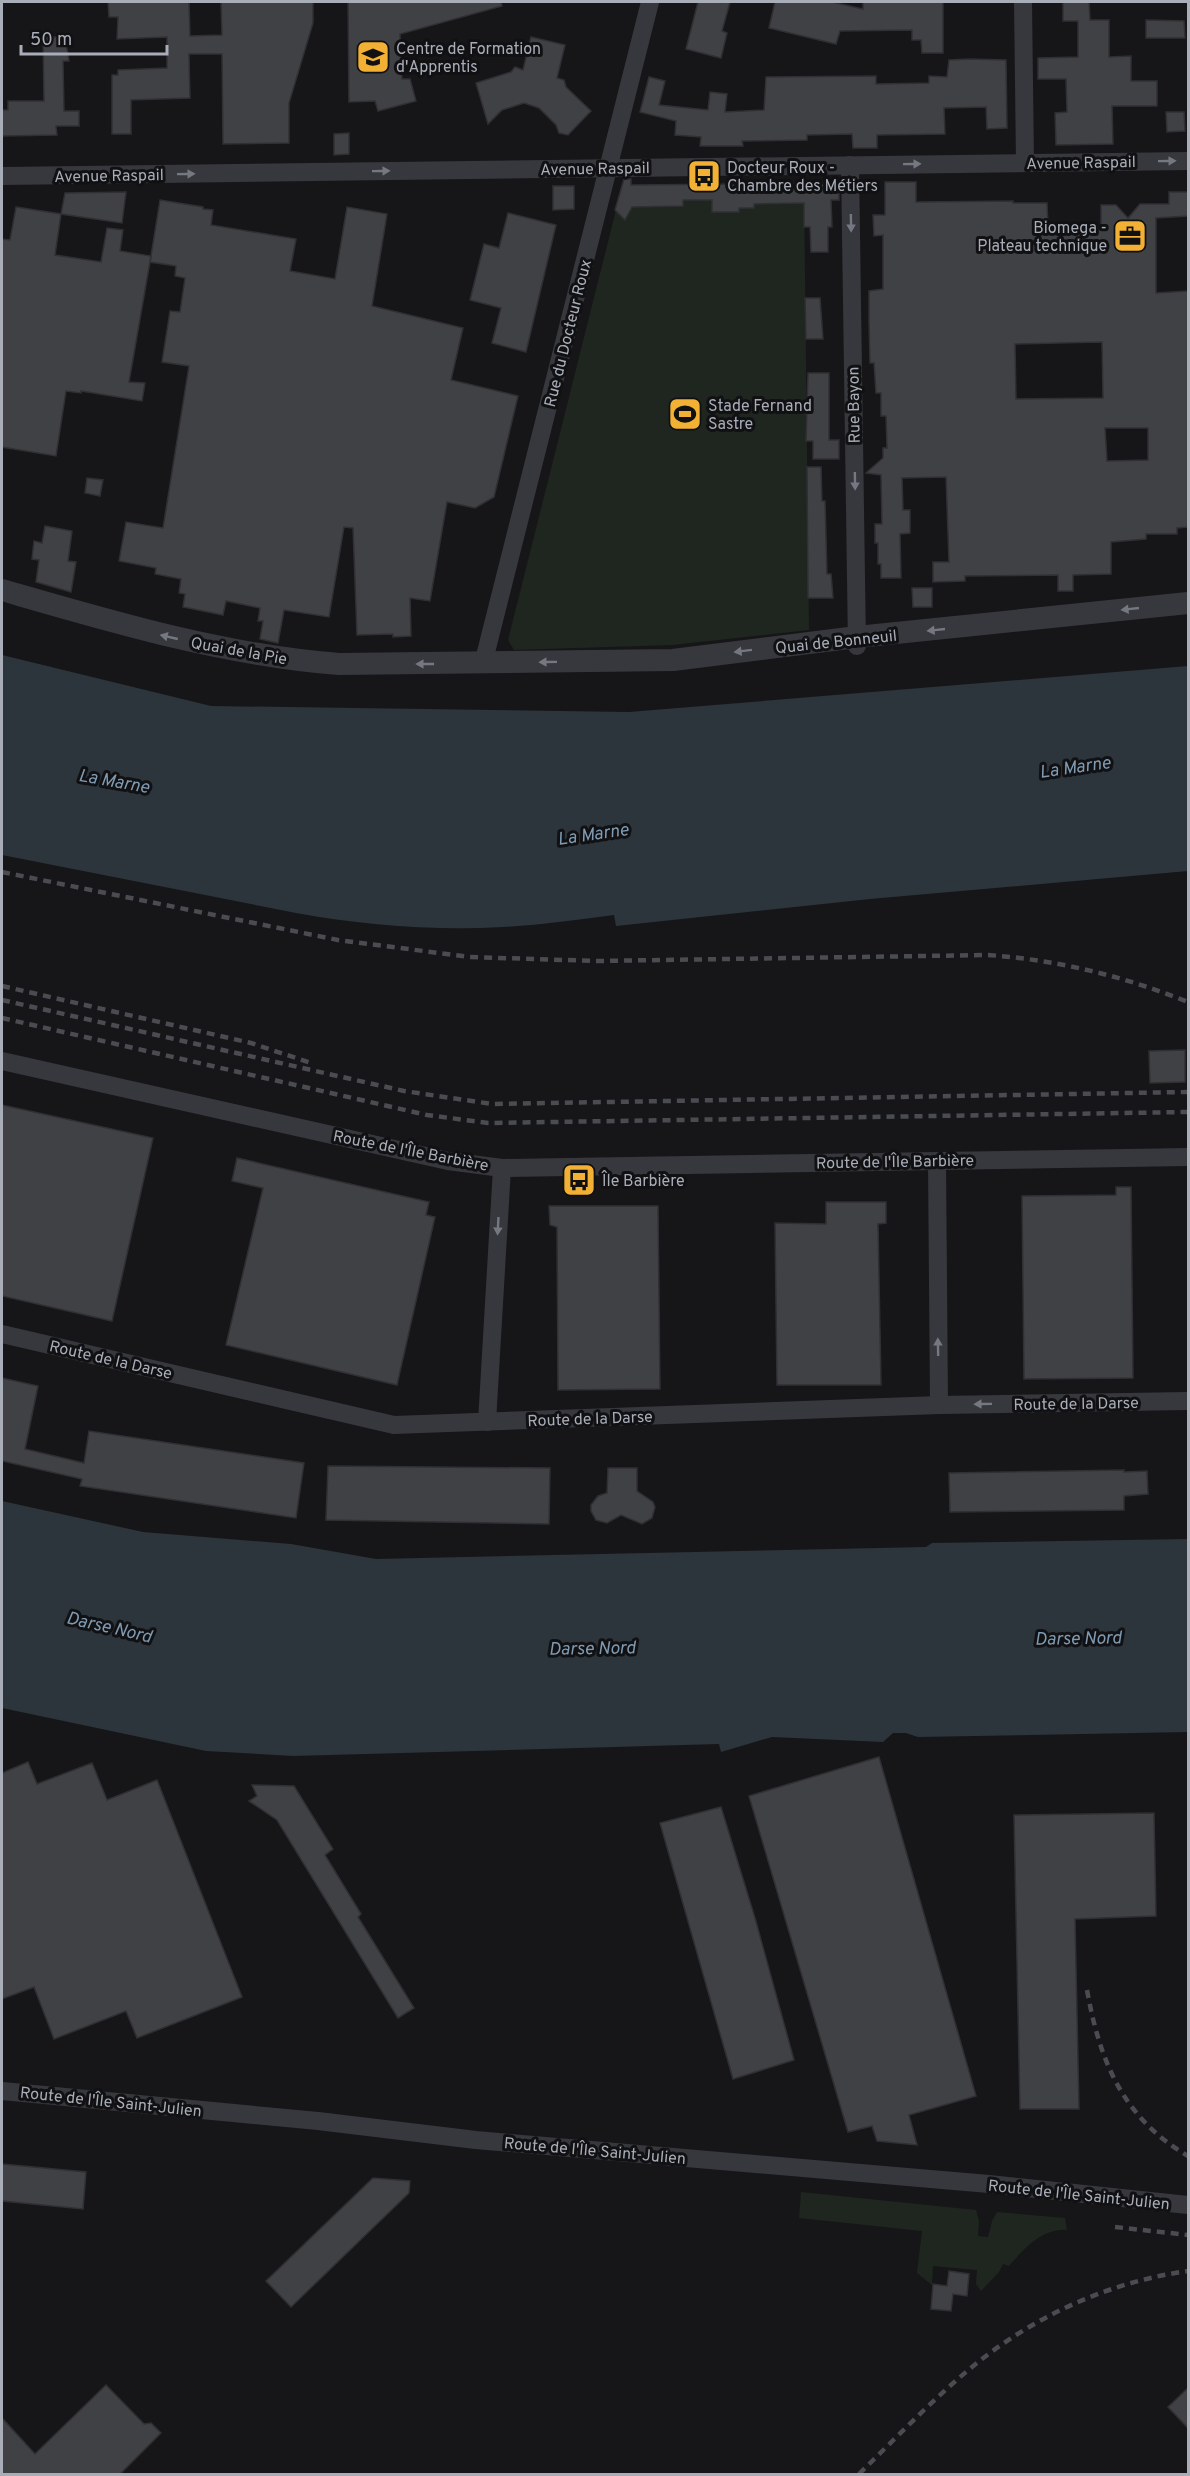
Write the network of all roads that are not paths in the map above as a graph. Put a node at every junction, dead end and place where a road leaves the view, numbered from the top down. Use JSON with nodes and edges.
{"nodes":[{"id":1,"x":650,"y":2,"type":"edge"},
{"id":2,"x":1023,"y":2,"type":"edge"},
{"id":3,"x":1188,"y":160,"type":"edge"},
{"id":4,"x":1024,"y":163,"type":"junction"},
{"id":5,"x":850,"y":165,"type":"junction"},
{"id":6,"x":608,"y":168,"type":"junction"},
{"id":7,"x":2,"y":176,"type":"edge"},
{"id":8,"x":2,"y":590,"type":"edge"},
{"id":9,"x":1188,"y":603,"type":"edge"},
{"id":10,"x":857,"y":641,"type":"junction"},
{"id":11,"x":483,"y":664,"type":"junction"},
{"id":12,"x":2,"y":1061,"type":"edge"},
{"id":13,"x":1188,"y":1157,"type":"edge"},
{"id":14,"x":936,"y":1161,"type":"junction"},
{"id":15,"x":502,"y":1168,"type":"junction"},
{"id":16,"x":2,"y":1334,"type":"edge"},
{"id":17,"x":1188,"y":1401,"type":"edge"},
{"id":18,"x":939,"y":1405,"type":"junction"},
{"id":19,"x":487,"y":1422,"type":"junction"},
{"id":20,"x":2,"y":2091,"type":"edge"},
{"id":21,"x":1188,"y":2205,"type":"edge"}],
"edges":[{"from":1,"to":6,"type":"street","name":"Rue du Docteur Roux"},
{"from":2,"to":4,"type":"street"},
{"from":4,"to":3,"type":"street","name":"Avenue Raspail","one_way":true},
{"from":5,"to":4,"type":"street","name":"Avenue Raspail","one_way":true},
{"from":5,"to":6,"type":"street","name":"Avenue Raspail"},
{"from":5,"to":10,"type":"street","name":"Rue Bayon","one_way":true},
{"from":7,"to":6,"type":"street","name":"Avenue Raspail","one_way":true},
{"from":6,"to":11,"type":"street","name":"Rue du Docteur Roux"},
{"from":11,"to":8,"type":"street","name":"Quai de la Pie","one_way":true},
{"from":9,"to":10,"type":"street","name":"Quai de Bonneuil","one_way":true},
{"from":10,"to":11,"type":"street","name":"Quai de Bonneuil","one_way":true},
{"from":12,"to":15,"type":"street","name":"Route de l'Île Barbière"},
{"from":13,"to":14,"type":"street","name":"Route de l'Île Barbière"},
{"from":14,"to":15,"type":"street","name":"Route de l'Île Barbière"},
{"from":18,"to":14,"type":"street","one_way":true},
{"from":15,"to":19,"type":"street","one_way":true},
{"from":16,"to":19,"type":"street","name":"Route de la Darse"},
{"from":17,"to":18,"type":"street","name":"Route de la Darse","one_way":true},
{"from":18,"to":19,"type":"street","name":"Route de la Darse"},
{"from":20,"to":21,"type":"street","name":"Route de l'Île Saint-Julien"}]}
